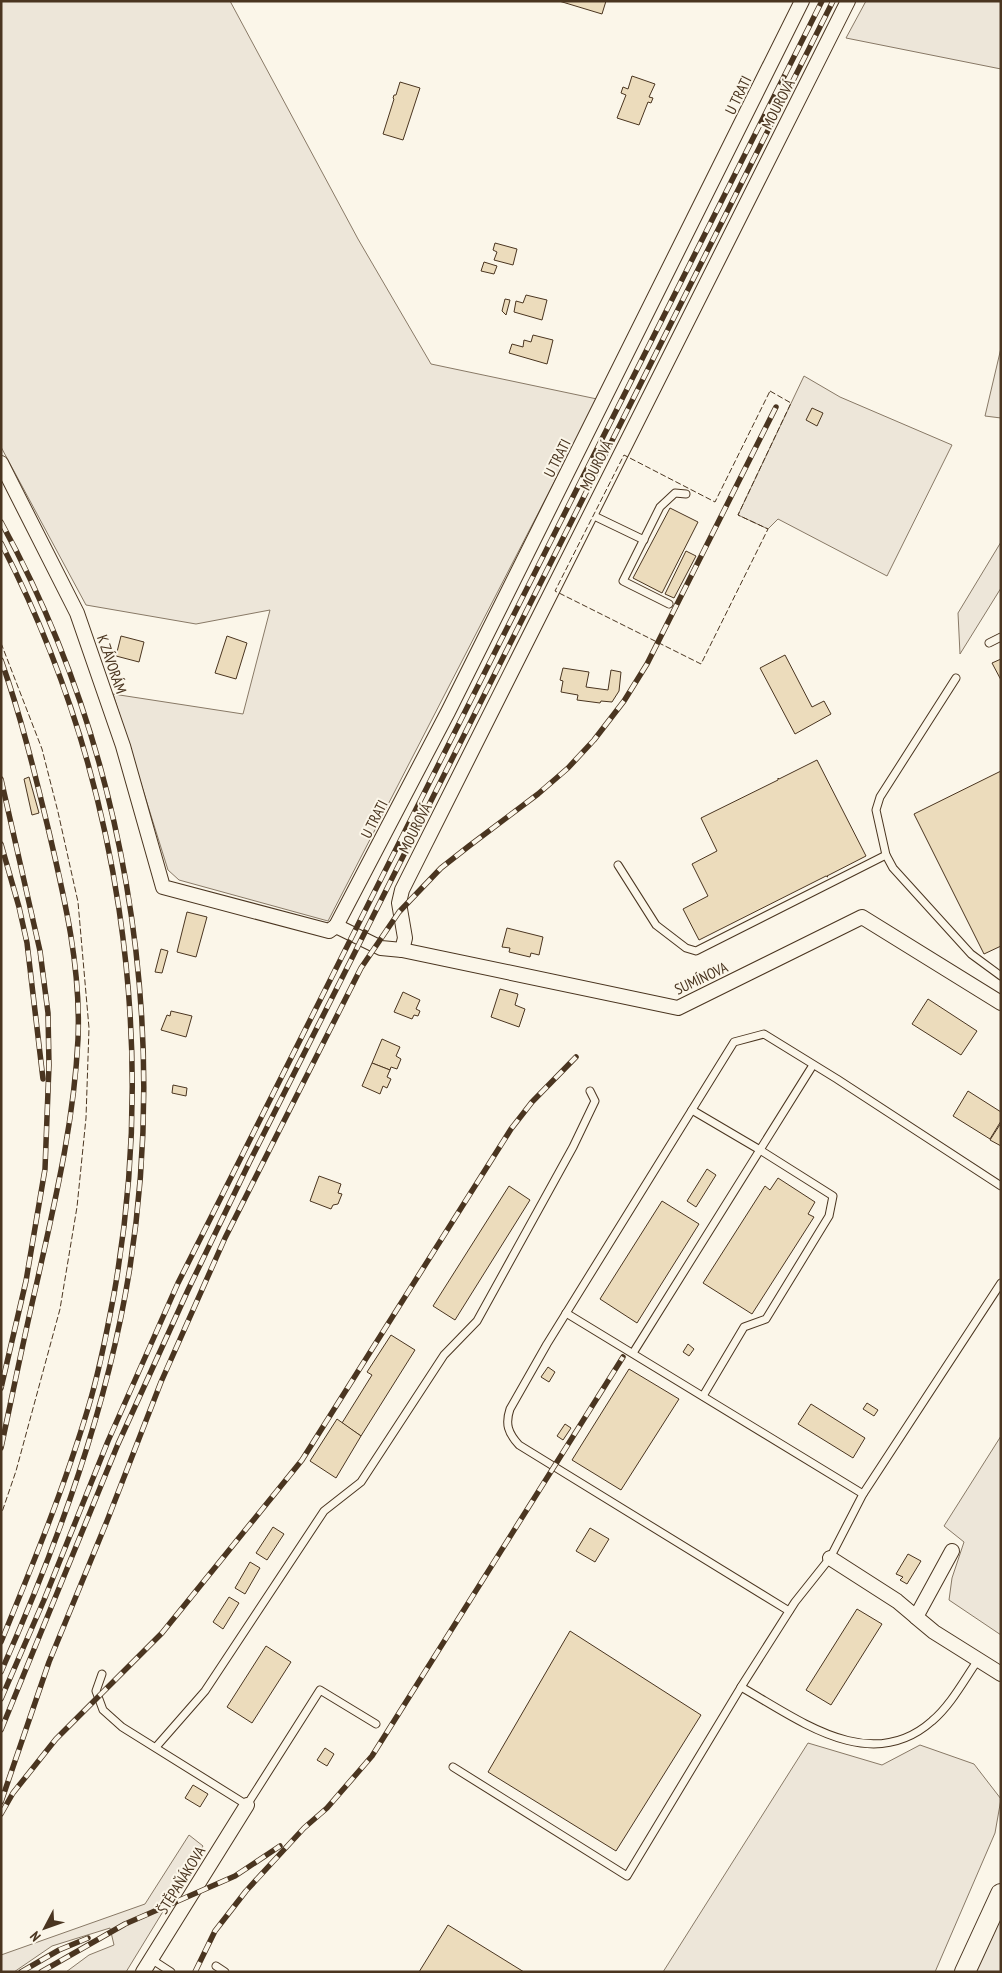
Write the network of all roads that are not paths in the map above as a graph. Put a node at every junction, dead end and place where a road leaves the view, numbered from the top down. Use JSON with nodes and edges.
{"nodes":[{"id":1,"x":802,"y":1,"type":"edge"},
{"id":2,"x":848,"y":1,"type":"edge"},
{"id":3,"x":1,"y":464,"type":"edge"},
{"id":4,"x":686,"y":494,"type":"dead end"},
{"id":5,"x":590,"y":514,"type":"junction"},
{"id":6,"x":644,"y":540,"type":"junction"},
{"id":7,"x":669,"y":604,"type":"dead end"},
{"id":8,"x":1001,"y":637,"type":"edge"},
{"id":9,"x":989,"y":643,"type":"dead end"},
{"id":10,"x":956,"y":678,"type":"dead end"},
{"id":11,"x":886,"y":855,"type":"junction"},
{"id":12,"x":618,"y":865,"type":"dead end"},
{"id":13,"x":333,"y":929,"type":"junction"},
{"id":14,"x":402,"y":950,"type":"junction"},
{"id":15,"x":1001,"y":976,"type":"edge"},
{"id":16,"x":1001,"y":1003,"type":"edge"},
{"id":17,"x":813,"y":1065,"type":"junction"},
{"id":18,"x":590,"y":1091,"type":"dead end"},
{"id":19,"x":692,"y":1110,"type":"junction"},
{"id":20,"x":760,"y":1150,"type":"junction"},
{"id":21,"x":1001,"y":1186,"type":"edge"},
{"id":22,"x":1001,"y":1283,"type":"edge"},
{"id":23,"x":566,"y":1313,"type":"junction"},
{"id":24,"x":633,"y":1353,"type":"junction"},
{"id":25,"x":703,"y":1396,"type":"junction"},
{"id":26,"x":863,"y":1494,"type":"junction"},
{"id":27,"x":952,"y":1551,"type":"dead end"},
{"id":28,"x":830,"y":1558,"type":"junction"},
{"id":29,"x":789,"y":1611,"type":"junction"},
{"id":30,"x":916,"y":1617,"type":"junction"},
{"id":31,"x":978,"y":1660,"type":"junction"},
{"id":32,"x":102,"y":1674,"type":"dead end"},
{"id":33,"x":1001,"y":1674,"type":"edge"},
{"id":34,"x":740,"y":1687,"type":"junction"},
{"id":35,"x":376,"y":1724,"type":"dead end"},
{"id":36,"x":156,"y":1747,"type":"junction"},
{"id":37,"x":453,"y":1767,"type":"dead end"},
{"id":38,"x":247,"y":1806,"type":"junction"},
{"id":39,"x":1001,"y":1894,"type":"edge"},
{"id":40,"x":151,"y":1959,"type":"junction"},
{"id":41,"x":216,"y":1966,"type":"dead end"},
{"id":42,"x":143,"y":1972,"type":"edge"},
{"id":43,"x":171,"y":1972,"type":"edge"},
{"id":44,"x":225,"y":1972,"type":"edge"},
{"id":45,"x":965,"y":1972,"type":"edge"}],
"edges":[{"from":1,"to":13,"type":"street","name":"U TRATI"},
{"from":2,"to":5,"type":"street","name":"MOUROVÁ"},
{"from":3,"to":13,"type":"street","name":"K ZÁVORÁM"},
{"from":4,"to":6,"type":"lane"},
{"from":5,"to":6,"type":"lane"},
{"from":5,"to":14,"type":"street","name":"MOUROVÁ"},
{"from":6,"to":7,"type":"lane"},
{"from":8,"to":9,"type":"lane"},
{"from":10,"to":11,"type":"lane"},
{"from":11,"to":12,"type":"lane"},
{"from":11,"to":15,"type":"lane"},
{"from":13,"to":14,"type":"street","name":"SUMÍNOVA"},
{"from":14,"to":16,"type":"street","name":"SUMÍNOVA"},
{"from":17,"to":19,"type":"lane"},
{"from":17,"to":20,"type":"lane"},
{"from":17,"to":21,"type":"lane"},
{"from":18,"to":36,"type":"lane"},
{"from":19,"to":20,"type":"lane"},
{"from":19,"to":23,"type":"lane"},
{"from":20,"to":24,"type":"lane"},
{"from":20,"to":25,"type":"lane"},
{"from":22,"to":26,"type":"lane"},
{"from":23,"to":24,"type":"lane"},
{"from":23,"to":29,"type":"lane"},
{"from":24,"to":25,"type":"lane"},
{"from":25,"to":26,"type":"lane"},
{"from":26,"to":28,"type":"lane"},
{"from":27,"to":30,"type":"street"},
{"from":28,"to":29,"type":"lane"},
{"from":28,"to":30,"type":"street"},
{"from":29,"to":34,"type":"lane"},
{"from":30,"to":31,"type":"street"},
{"from":31,"to":33,"type":"street"},
{"from":31,"to":34,"type":"lane"},
{"from":32,"to":36,"type":"lane"},
{"from":34,"to":37,"type":"lane"},
{"from":35,"to":38,"type":"lane"},
{"from":36,"to":38,"type":"lane"},
{"from":38,"to":40,"type":"street","name":"ŠTĚPAŇÁKOVA"},
{"from":39,"to":45,"type":"main road"},
{"from":40,"to":42,"type":"street","name":"ŠTĚPAŇÁKOVA"},
{"from":40,"to":43,"type":"lane"},
{"from":41,"to":44,"type":"lane"}]}
